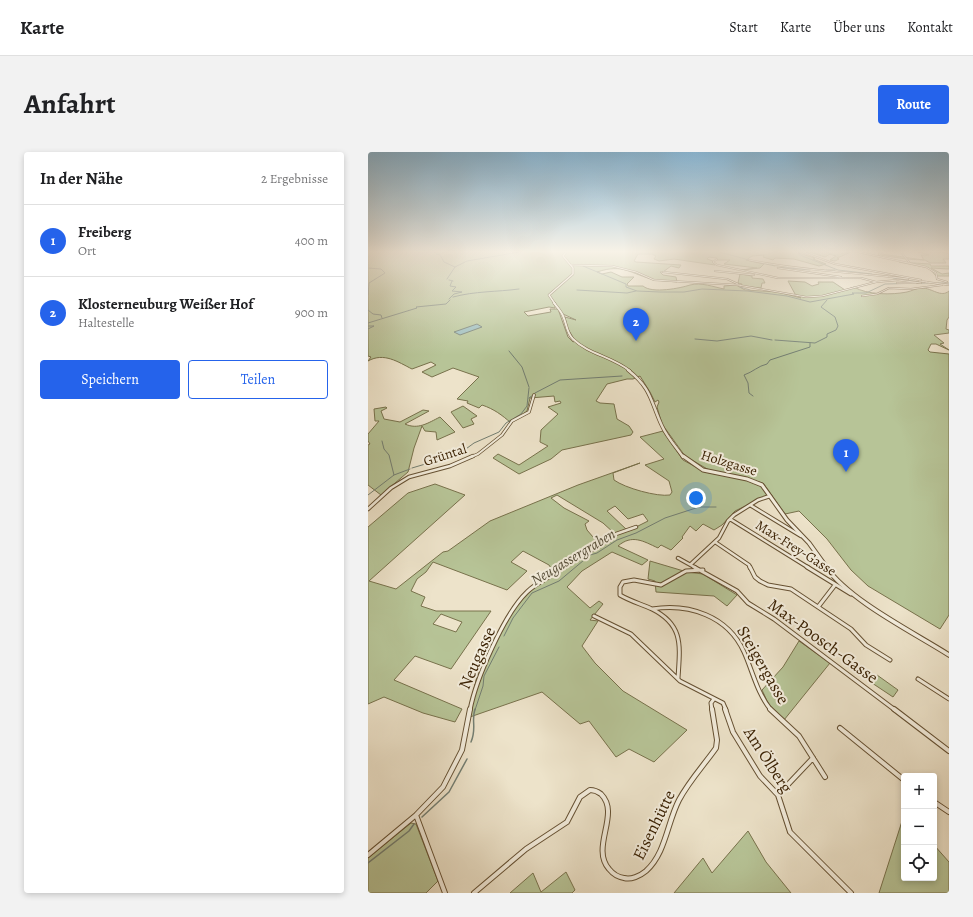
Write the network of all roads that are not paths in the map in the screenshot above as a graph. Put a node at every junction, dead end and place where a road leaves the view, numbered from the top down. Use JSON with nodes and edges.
{"nodes":[{"id":1,"x":558,"y":286,"type":"edge"},
{"id":2,"x":742,"y":286,"type":"edge"},
{"id":3,"x":861,"y":286,"type":"edge"},
{"id":4,"x":943,"y":286,"type":"edge"},
{"id":5,"x":862,"y":296,"type":"dead end"},
{"id":6,"x":534,"y":395,"type":"dead end"},
{"id":7,"x":770,"y":496,"type":"junction"},
{"id":8,"x":750,"y":506,"type":"junction"},
{"id":9,"x":368,"y":510,"type":"edge"},
{"id":10,"x":730,"y":519,"type":"junction"},
{"id":11,"x":790,"y":523,"type":"junction"},
{"id":12,"x":636,"y":527,"type":"dead end"},
{"id":13,"x":785,"y":527,"type":"junction"},
{"id":14,"x":804,"y":537,"type":"junction"},
{"id":15,"x":715,"y":542,"type":"junction"},
{"id":16,"x":678,"y":558,"type":"dead end"},
{"id":17,"x":691,"y":564,"type":"junction"},
{"id":18,"x":703,"y":570,"type":"junction"},
{"id":19,"x":834,"y":578,"type":"junction"},
{"id":20,"x":830,"y":582,"type":"junction"},
{"id":21,"x":835,"y":585,"type":"junction"},
{"id":22,"x":851,"y":594,"type":"junction"},
{"id":23,"x":818,"y":607,"type":"junction"},
{"id":24,"x":652,"y":609,"type":"junction"},
{"id":25,"x":594,"y":616,"type":"dead end"},
{"id":26,"x":949,"y":655,"type":"edge"},
{"id":27,"x":890,"y":660,"type":"dead end"},
{"id":28,"x":678,"y":678,"type":"junction"},
{"id":29,"x":918,"y":679,"type":"dead end"},
{"id":30,"x":714,"y":699,"type":"junction"},
{"id":31,"x":949,"y":699,"type":"edge"},
{"id":32,"x":840,"y":728,"type":"dead end"},
{"id":33,"x":949,"y":751,"type":"edge"},
{"id":34,"x":814,"y":758,"type":"junction"},
{"id":35,"x":825,"y":777,"type":"dead end"},
{"id":36,"x":901,"y":778,"type":"edge"},
{"id":37,"x":778,"y":795,"type":"junction"},
{"id":38,"x":937,"y":804,"type":"edge"},
{"id":39,"x":949,"y":812,"type":"edge"},
{"id":40,"x":416,"y":815,"type":"junction"},
{"id":41,"x":368,"y":855,"type":"edge"},
{"id":42,"x":445,"y":893,"type":"edge"},
{"id":43,"x":474,"y":893,"type":"edge"},
{"id":44,"x":851,"y":893,"type":"edge"}],
"edges":[{"from":1,"to":7,"type":"street","name":"Holzgasse"},
{"from":2,"to":3,"type":"street"},
{"from":4,"to":5,"type":"street"},
{"from":6,"to":9,"type":"street","name":"Grüntal"},
{"from":7,"to":8,"type":"street"},
{"from":7,"to":11,"type":"street","name":"Holzgasse"},
{"from":8,"to":10,"type":"street"},
{"from":8,"to":13,"type":"street"},
{"from":10,"to":15,"type":"street"},
{"from":10,"to":20,"type":"street","name":"Max-Frey-Gasse"},
{"from":11,"to":13,"type":"street"},
{"from":11,"to":14,"type":"street","name":"Holzgasse"},
{"from":12,"to":40,"type":"street","name":"Neugasse"},
{"from":13,"to":14,"type":"street"},
{"from":14,"to":19,"type":"street","name":"Holzgasse"},
{"from":15,"to":17,"type":"street"},
{"from":15,"to":23,"type":"street"},
{"from":16,"to":17,"type":"street","name":"Max-Poosch-Gasse"},
{"from":17,"to":18,"type":"street","name":"Max-Poosch-Gasse"},
{"from":18,"to":24,"type":"street"},
{"from":18,"to":33,"type":"street","name":"Max-Poosch-Gasse"},
{"from":19,"to":20,"type":"street"},
{"from":19,"to":22,"type":"street","name":"Holzgasse"},
{"from":20,"to":21,"type":"street","name":"Max-Frey-Gasse"},
{"from":21,"to":22,"type":"street","name":"Max-Frey-Gasse"},
{"from":21,"to":23,"type":"street"},
{"from":22,"to":26,"type":"street","name":"Holzgasse"},
{"from":23,"to":27,"type":"street"},
{"from":24,"to":28,"type":"street"},
{"from":24,"to":34,"type":"street","name":"Steigergasse"},
{"from":25,"to":28,"type":"street","name":"Am Ölberg"},
{"from":28,"to":30,"type":"street","name":"Am Ölberg"},
{"from":29,"to":31,"type":"street"},
{"from":30,"to":37,"type":"street","name":"Am Ölberg"},
{"from":30,"to":43,"type":"street","name":"Eisenhütte"},
{"from":32,"to":36,"type":"street"},
{"from":34,"to":35,"type":"street","name":"Steigergasse"},
{"from":34,"to":37,"type":"street"},
{"from":37,"to":44,"type":"street","name":"Am Ölberg"},
{"from":38,"to":39,"type":"street"},
{"from":40,"to":41,"type":"street","name":"Neugasse"},
{"from":40,"to":42,"type":"street"}]}
